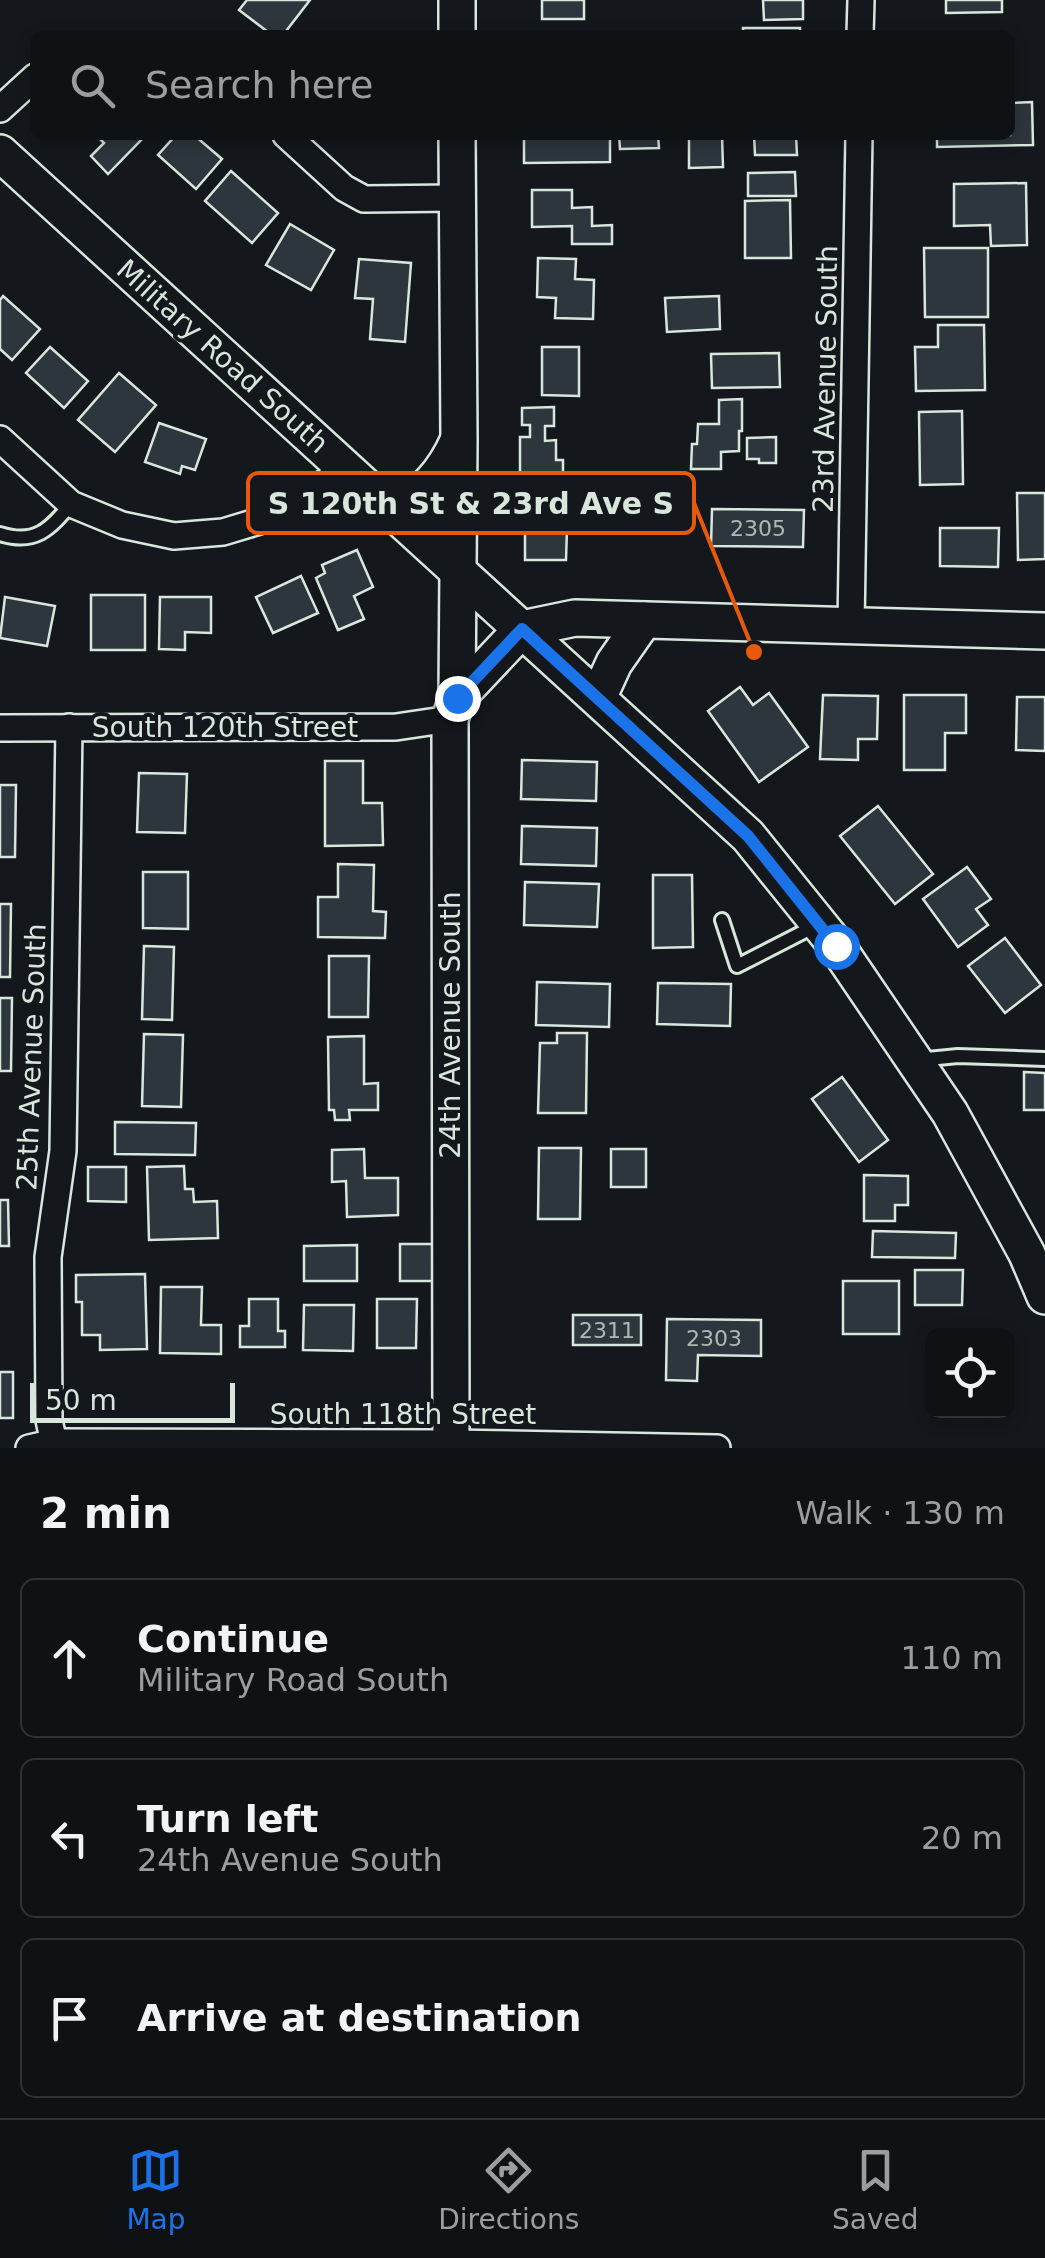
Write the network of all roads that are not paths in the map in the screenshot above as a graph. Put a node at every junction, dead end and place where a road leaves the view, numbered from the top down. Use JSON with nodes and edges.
{"nodes":[{"id":1,"x":457,"y":0,"type":"edge"},
{"id":2,"x":860,"y":0,"type":"edge"},
{"id":3,"x":457,"y":30,"type":"edge"},
{"id":4,"x":860,"y":30,"type":"edge"},
{"id":5,"x":30,"y":81,"type":"edge"},
{"id":6,"x":0,"y":110,"type":"edge"},
{"id":7,"x":291,"y":140,"type":"edge"},
{"id":8,"x":456,"y":140,"type":"edge"},
{"id":9,"x":858,"y":140,"type":"edge"},
{"id":10,"x":0,"y":153,"type":"edge"},
{"id":11,"x":456,"y":198,"type":"junction"},
{"id":12,"x":459,"y":440,"type":"junction"},
{"id":13,"x":1,"y":441,"type":"edge"},
{"id":14,"x":347,"y":469,"type":"junction"},
{"id":15,"x":71,"y":504,"type":"junction"},
{"id":16,"x":396,"y":514,"type":"junction"},
{"id":17,"x":0,"y":534,"type":"edge"},
{"id":18,"x":458,"y":570,"type":"junction"},
{"id":19,"x":644,"y":620,"type":"junction"},
{"id":20,"x":851,"y":625,"type":"junction"},
{"id":21,"x":522,"y":629,"type":"junction"},
{"id":22,"x":1045,"y":631,"type":"edge"},
{"id":23,"x":598,"y":698,"type":"junction"},
{"id":24,"x":454,"y":709,"type":"junction"},
{"id":25,"x":69,"y":727,"type":"junction"},
{"id":26,"x":0,"y":728,"type":"edge"},
{"id":27,"x":722,"y":920,"type":"dead end"},
{"id":28,"x":819,"y":924,"type":"junction"},
{"id":29,"x":1045,"y":1059,"type":"edge"},
{"id":30,"x":915,"y":1060,"type":"junction"},
{"id":31,"x":1045,"y":1296,"type":"edge"},
{"id":32,"x":55,"y":1445,"type":"edge"},
{"id":33,"x":451,"y":1445,"type":"edge"},
{"id":34,"x":28,"y":1448,"type":"edge"},
{"id":35,"x":717,"y":1448,"type":"edge"}],
"edges":[{"from":1,"to":3,"type":"street"},
{"from":2,"to":4,"type":"street"},
{"from":5,"to":6,"type":"street"},
{"from":7,"to":11,"type":"street"},
{"from":8,"to":11,"type":"street"},
{"from":9,"to":20,"type":"street","name":"23rd Avenue South"},
{"from":10,"to":14,"type":"street","name":"Military Road South"},
{"from":11,"to":12,"type":"street"},
{"from":12,"to":16,"type":"street"},
{"from":12,"to":18,"type":"street"},
{"from":13,"to":15,"type":"street"},
{"from":14,"to":15,"type":"street"},
{"from":14,"to":16,"type":"street","name":"Military Road South"},
{"from":15,"to":17,"type":"lane"},
{"from":16,"to":18,"type":"street","name":"Military Road South"},
{"from":18,"to":21,"type":"street","name":"Military Road South"},
{"from":18,"to":24,"type":"street","name":"24th Avenue South"},
{"from":19,"to":20,"type":"street"},
{"from":19,"to":21,"type":"street"},
{"from":19,"to":23,"type":"street"},
{"from":20,"to":22,"type":"street"},
{"from":21,"to":23,"type":"street","name":"Military Road South"},
{"from":21,"to":24,"type":"street"},
{"from":23,"to":28,"type":"street","name":"Military Road South"},
{"from":24,"to":25,"type":"street","name":"South 120th Street"},
{"from":24,"to":33,"type":"street","name":"24th Avenue South"},
{"from":25,"to":26,"type":"street","name":"South 120th Street"},
{"from":25,"to":32,"type":"street","name":"25th Avenue South"},
{"from":27,"to":28,"type":"lane"},
{"from":28,"to":30,"type":"street","name":"Military Road South"},
{"from":29,"to":30,"type":"lane"},
{"from":30,"to":31,"type":"street","name":"Military Road South"},
{"from":32,"to":33,"type":"street","name":"South 118th Street"},
{"from":32,"to":34,"type":"street","name":"South 118th Street"},
{"from":33,"to":35,"type":"street","name":"South 118th Street"}]}
